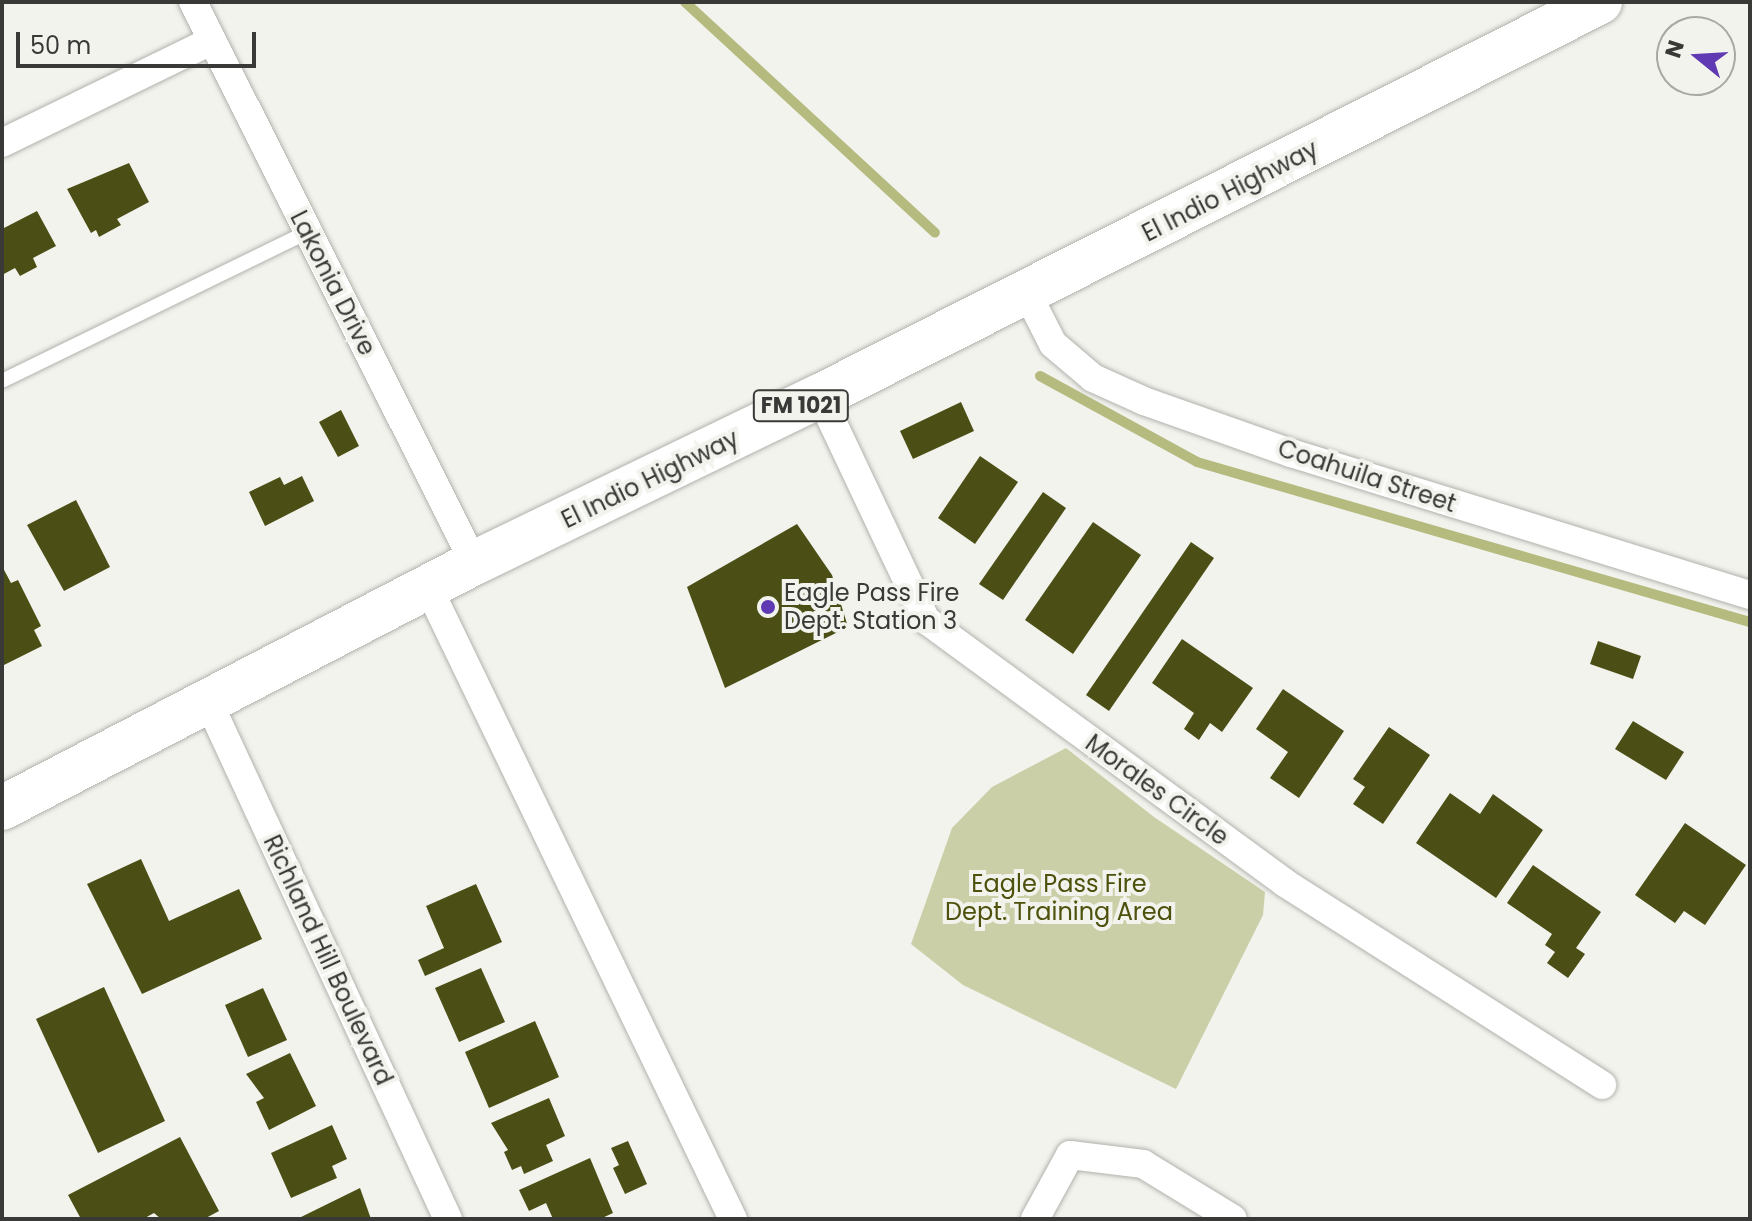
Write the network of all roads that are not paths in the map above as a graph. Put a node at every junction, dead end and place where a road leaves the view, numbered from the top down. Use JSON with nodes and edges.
{"nodes":[{"id":1,"x":193,"y":2,"type":"edge"},
{"id":2,"x":1600,"y":2,"type":"edge"},
{"id":3,"x":211,"y":41,"type":"junction"},
{"id":4,"x":2,"y":143,"type":"edge"},
{"id":5,"x":308,"y":232,"type":"junction"},
{"id":6,"x":1027,"y":293,"type":"junction"},
{"id":7,"x":2,"y":381,"type":"edge"},
{"id":8,"x":820,"y":396,"type":"junction"},
{"id":9,"x":474,"y":563,"type":"junction"},
{"id":10,"x":428,"y":587,"type":"junction"},
{"id":11,"x":1750,"y":595,"type":"edge"},
{"id":12,"x":208,"y":701,"type":"junction"},
{"id":13,"x":2,"y":808,"type":"edge"},
{"id":14,"x":1602,"y":1085,"type":"dead end"},
{"id":15,"x":448,"y":1219,"type":"edge"},
{"id":16,"x":733,"y":1219,"type":"edge"},
{"id":17,"x":1035,"y":1219,"type":"edge"},
{"id":18,"x":1233,"y":1219,"type":"edge"}],
"edges":[{"from":1,"to":3,"type":"street","name":"Lakonia Drive"},
{"from":2,"to":6,"type":"main road","name":"El Indio Highway","number":"FM 1021"},
{"from":3,"to":4,"type":"street"},
{"from":3,"to":5,"type":"street","name":"Lakonia Drive"},
{"from":5,"to":7,"type":"lane"},
{"from":5,"to":9,"type":"street","name":"Lakonia Drive"},
{"from":6,"to":8,"type":"main road","name":"El Indio Highway","number":"FM 1021"},
{"from":6,"to":11,"type":"street","name":"Coahuila Street"},
{"from":8,"to":9,"type":"main road","name":"El Indio Highway","number":"FM 1021"},
{"from":8,"to":14,"type":"street","name":"Morales Circle"},
{"from":9,"to":10,"type":"main road","name":"El Indio Highway","number":"FM 1021"},
{"from":10,"to":12,"type":"main road","name":"El Indio Highway","number":"FM 1021"},
{"from":10,"to":16,"type":"street"},
{"from":12,"to":13,"type":"main road","name":"El Indio Highway","number":"FM 1021"},
{"from":12,"to":15,"type":"street","name":"Richland Hill Boulevard"},
{"from":17,"to":18,"type":"street"}]}
